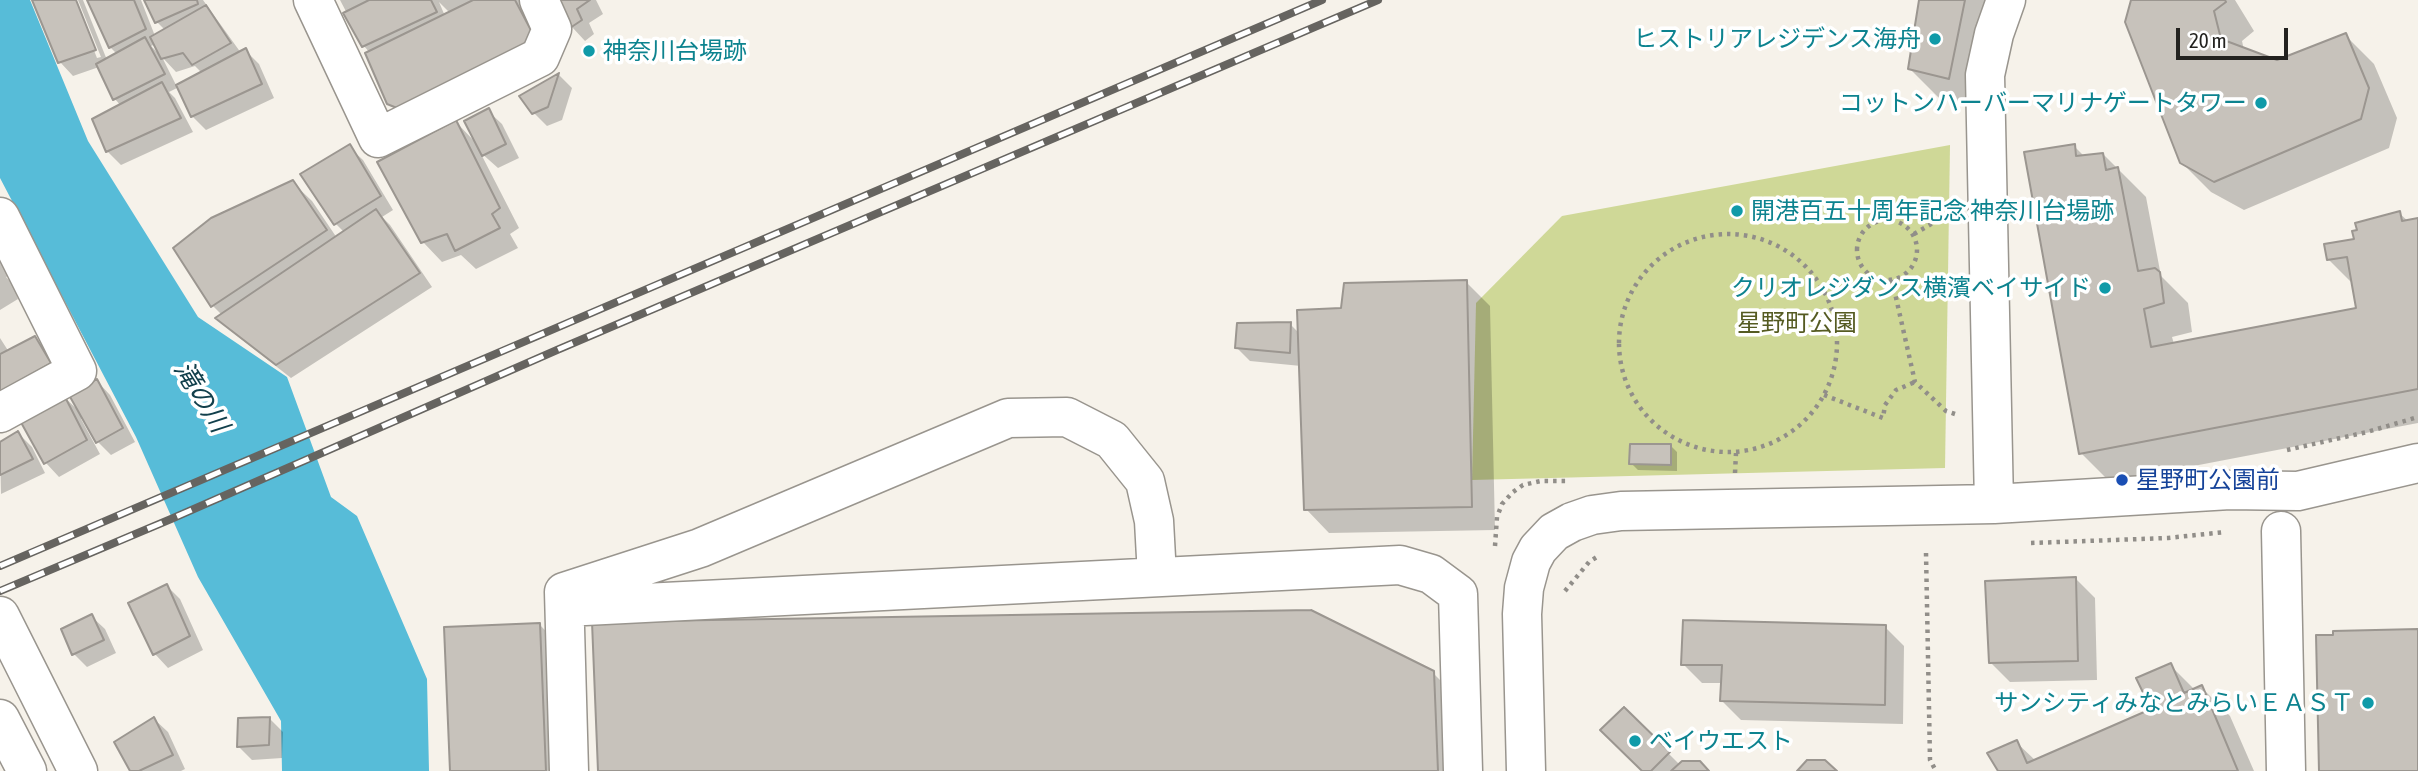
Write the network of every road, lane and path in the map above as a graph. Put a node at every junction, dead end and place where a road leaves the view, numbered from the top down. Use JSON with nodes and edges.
{"nodes":[{"id":1,"x":313,"y":0,"type":"edge"},
{"id":2,"x":539,"y":0,"type":"edge"},
{"id":3,"x":2006,"y":0,"type":"edge"},
{"id":4,"x":0,"y":217,"type":"edge"},
{"id":5,"x":1892,"y":280,"type":"junction"},
{"id":6,"x":1915,"y":382,"type":"junction"},
{"id":7,"x":1824,"y":395,"type":"junction"},
{"id":8,"x":0,"y":413,"type":"edge"},
{"id":9,"x":2418,"y":417,"type":"edge"},
{"id":10,"x":1994,"y":426,"type":"junction"},
{"id":11,"x":2277,"y":452,"type":"dead end"},
{"id":12,"x":1736,"y":453,"type":"junction"},
{"id":13,"x":2416,"y":465,"type":"edge"},
{"id":14,"x":1735,"y":479,"type":"dead end"},
{"id":15,"x":1994,"y":504,"type":"junction"},
{"id":16,"x":2227,"y":531,"type":"dead end"},
{"id":17,"x":2281,"y":531,"type":"dead end"},
{"id":18,"x":2022,"y":543,"type":"dead end"},
{"id":19,"x":1610,"y":550,"type":"dead end"},
{"id":20,"x":1926,"y":553,"type":"dead end"},
{"id":21,"x":1157,"y":576,"type":"junction"},
{"id":22,"x":1560,"y":600,"type":"dead end"},
{"id":23,"x":565,"y":607,"type":"junction"},
{"id":24,"x":0,"y":616,"type":"edge"},
{"id":25,"x":0,"y":719,"type":"edge"},
{"id":26,"x":27,"y":771,"type":"edge"},
{"id":27,"x":78,"y":771,"type":"edge"},
{"id":28,"x":569,"y":771,"type":"edge"},
{"id":29,"x":1463,"y":771,"type":"edge"},
{"id":30,"x":1526,"y":771,"type":"edge"},
{"id":31,"x":1936,"y":771,"type":"edge"},
{"id":32,"x":2286,"y":771,"type":"edge"}],
"edges":[{"from":1,"to":2,"type":"street"},
{"from":3,"to":10,"type":"street"},
{"from":4,"to":8,"type":"street"},
{"from":5,"to":5,"type":"path"},
{"from":5,"to":6,"type":"path"},
{"from":6,"to":7,"type":"path"},
{"from":6,"to":10,"type":"path"},
{"from":7,"to":12,"type":"path"},
{"from":7,"to":12,"type":"path"},
{"from":9,"to":11,"type":"path"},
{"from":10,"to":15,"type":"street"},
{"from":12,"to":14,"type":"path"},
{"from":13,"to":15,"type":"street"},
{"from":15,"to":30,"type":"street"},
{"from":16,"to":18,"type":"path"},
{"from":17,"to":32,"type":"street"},
{"from":19,"to":22,"type":"path"},
{"from":20,"to":31,"type":"path"},
{"from":21,"to":23,"type":"street"},
{"from":21,"to":23,"type":"street"},
{"from":21,"to":29,"type":"street"},
{"from":23,"to":28,"type":"street"},
{"from":24,"to":27,"type":"street"},
{"from":25,"to":26,"type":"street"}]}
